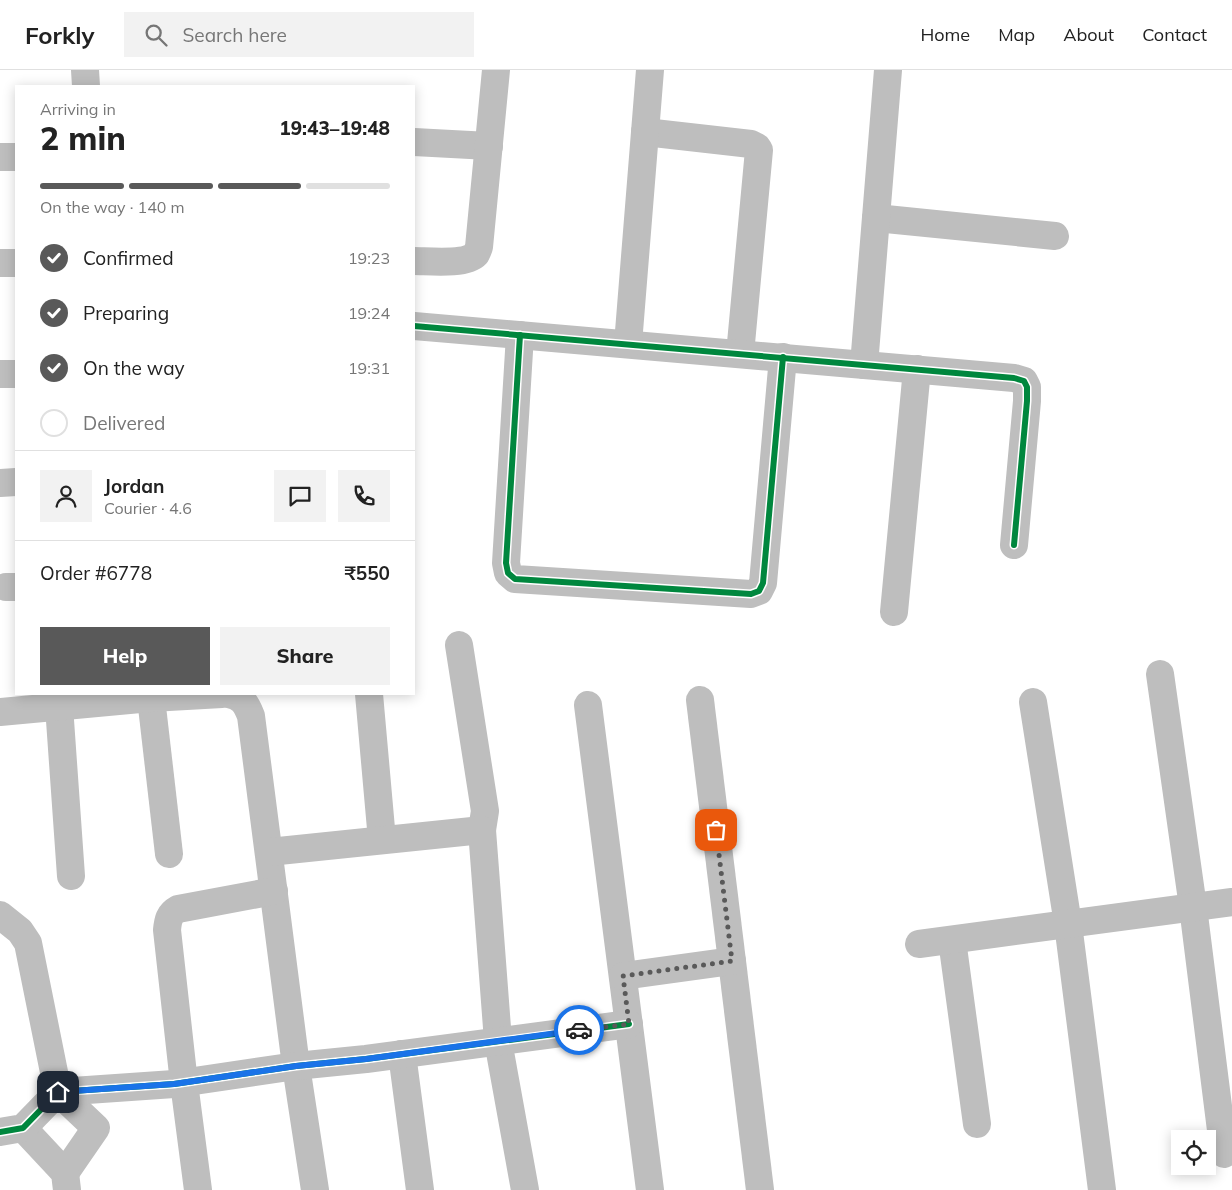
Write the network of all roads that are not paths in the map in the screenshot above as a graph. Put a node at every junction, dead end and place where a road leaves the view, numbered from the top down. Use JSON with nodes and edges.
{"nodes":[{"id":1,"x":86,"y":70,"type":"edge"},
{"id":2,"x":496,"y":70,"type":"edge"},
{"id":3,"x":650,"y":70,"type":"edge"},
{"id":4,"x":888,"y":70,"type":"edge"},
{"id":5,"x":86,"y":85,"type":"edge"},
{"id":6,"x":645,"y":132,"type":"junction"},
{"id":7,"x":415,"y":142,"type":"edge"},
{"id":8,"x":489,"y":146,"type":"junction"},
{"id":9,"x":15,"y":157,"type":"edge"},
{"id":10,"x":0,"y":158,"type":"edge"},
{"id":11,"x":876,"y":218,"type":"junction"},
{"id":12,"x":1055,"y":236,"type":"dead end"},
{"id":13,"x":415,"y":261,"type":"edge"},
{"id":14,"x":0,"y":263,"type":"edge"},
{"id":15,"x":15,"y":263,"type":"edge"},
{"id":16,"x":415,"y":326,"type":"edge"},
{"id":17,"x":520,"y":334,"type":"junction"},
{"id":18,"x":628,"y":344,"type":"junction"},
{"id":19,"x":740,"y":354,"type":"junction"},
{"id":20,"x":783,"y":357,"type":"junction"},
{"id":21,"x":864,"y":364,"type":"junction"},
{"id":22,"x":917,"y":369,"type":"junction"},
{"id":23,"x":0,"y":374,"type":"edge"},
{"id":24,"x":15,"y":374,"type":"edge"},
{"id":25,"x":15,"y":482,"type":"edge"},
{"id":26,"x":0,"y":483,"type":"edge"},
{"id":27,"x":1014,"y":545,"type":"dead end"},
{"id":28,"x":894,"y":612,"type":"dead end"},
{"id":29,"x":459,"y":645,"type":"dead end"},
{"id":30,"x":1160,"y":674,"type":"dead end"},
{"id":31,"x":204,"y":695,"type":"edge"},
{"id":32,"x":234,"y":695,"type":"edge"},
{"id":33,"x":369,"y":695,"type":"edge"},
{"id":34,"x":151,"y":698,"type":"junction"},
{"id":35,"x":700,"y":700,"type":"dead end"},
{"id":36,"x":1033,"y":702,"type":"dead end"},
{"id":37,"x":588,"y":705,"type":"dead end"},
{"id":38,"x":58,"y":706,"type":"junction"},
{"id":39,"x":0,"y":712,"type":"edge"},
{"id":40,"x":482,"y":830,"type":"junction"},
{"id":41,"x":382,"y":840,"type":"junction"},
{"id":42,"x":269,"y":852,"type":"junction"},
{"id":43,"x":169,"y":854,"type":"dead end"},
{"id":44,"x":71,"y":876,"type":"dead end"},
{"id":45,"x":274,"y":890,"type":"junction"},
{"id":46,"x":1232,"y":902,"type":"edge"},
{"id":47,"x":1193,"y":907,"type":"junction"},
{"id":48,"x":0,"y":915,"type":"edge"},
{"id":49,"x":1068,"y":924,"type":"junction"},
{"id":50,"x":952,"y":940,"type":"junction"},
{"id":51,"x":919,"y":944,"type":"dead end"},
{"id":52,"x":732,"y":961,"type":"junction"},
{"id":53,"x":623,"y":976,"type":"junction"},
{"id":54,"x":629,"y":1024,"type":"junction"},
{"id":55,"x":498,"y":1041,"type":"junction"},
{"id":56,"x":402,"y":1054,"type":"junction"},
{"id":57,"x":296,"y":1066,"type":"junction"},
{"id":58,"x":184,"y":1083,"type":"junction"},
{"id":59,"x":58,"y":1092,"type":"junction"},
{"id":60,"x":977,"y":1124,"type":"dead end"},
{"id":61,"x":11,"y":1130,"type":"edge"},
{"id":62,"x":1224,"y":1154,"type":"dead end"},
{"id":63,"x":66,"y":1182,"type":"edge"},
{"id":64,"x":198,"y":1190,"type":"edge"},
{"id":65,"x":315,"y":1190,"type":"edge"},
{"id":66,"x":420,"y":1190,"type":"edge"},
{"id":67,"x":525,"y":1190,"type":"edge"},
{"id":68,"x":650,"y":1190,"type":"edge"},
{"id":69,"x":760,"y":1190,"type":"edge"},
{"id":70,"x":1102,"y":1190,"type":"edge"}],
"edges":[{"from":1,"to":5,"type":"street"},
{"from":2,"to":8,"type":"street"},
{"from":3,"to":6,"type":"street"},
{"from":4,"to":11,"type":"street"},
{"from":6,"to":18,"type":"street"},
{"from":6,"to":19,"type":"street"},
{"from":7,"to":8,"type":"street"},
{"from":8,"to":13,"type":"street"},
{"from":9,"to":10,"type":"street"},
{"from":11,"to":12,"type":"street"},
{"from":11,"to":21,"type":"street"},
{"from":14,"to":15,"type":"street"},
{"from":16,"to":17,"type":"street"},
{"from":17,"to":18,"type":"street"},
{"from":17,"to":20,"type":"street"},
{"from":18,"to":19,"type":"street"},
{"from":19,"to":20,"type":"street"},
{"from":20,"to":21,"type":"street"},
{"from":21,"to":22,"type":"street"},
{"from":22,"to":27,"type":"street"},
{"from":22,"to":28,"type":"street"},
{"from":23,"to":24,"type":"street"},
{"from":25,"to":26,"type":"street"},
{"from":29,"to":40,"type":"street"},
{"from":30,"to":47,"type":"street"},
{"from":31,"to":34,"type":"street"},
{"from":32,"to":42,"type":"street"},
{"from":33,"to":41,"type":"street"},
{"from":34,"to":38,"type":"street"},
{"from":34,"to":43,"type":"street"},
{"from":35,"to":52,"type":"street"},
{"from":36,"to":49,"type":"street"},
{"from":37,"to":53,"type":"street"},
{"from":38,"to":39,"type":"street"},
{"from":38,"to":44,"type":"street"},
{"from":40,"to":41,"type":"street"},
{"from":40,"to":55,"type":"street"},
{"from":41,"to":42,"type":"street"},
{"from":42,"to":45,"type":"street"},
{"from":45,"to":57,"type":"street"},
{"from":45,"to":58,"type":"street"},
{"from":46,"to":47,"type":"street"},
{"from":47,"to":49,"type":"street"},
{"from":47,"to":62,"type":"street"},
{"from":48,"to":59,"type":"street"},
{"from":49,"to":50,"type":"street"},
{"from":49,"to":70,"type":"street"},
{"from":50,"to":51,"type":"street"},
{"from":50,"to":60,"type":"street"},
{"from":52,"to":53,"type":"street"},
{"from":52,"to":69,"type":"street"},
{"from":53,"to":54,"type":"street"},
{"from":54,"to":55,"type":"street"},
{"from":54,"to":68,"type":"street"},
{"from":55,"to":56,"type":"street"},
{"from":55,"to":67,"type":"street"},
{"from":56,"to":57,"type":"street"},
{"from":56,"to":66,"type":"street"},
{"from":57,"to":58,"type":"street"},
{"from":57,"to":65,"type":"street"},
{"from":58,"to":59,"type":"street"},
{"from":58,"to":64,"type":"street"},
{"from":59,"to":61,"type":"street"},
{"from":59,"to":63,"type":"street"},
{"from":61,"to":63,"type":"street"}]}
